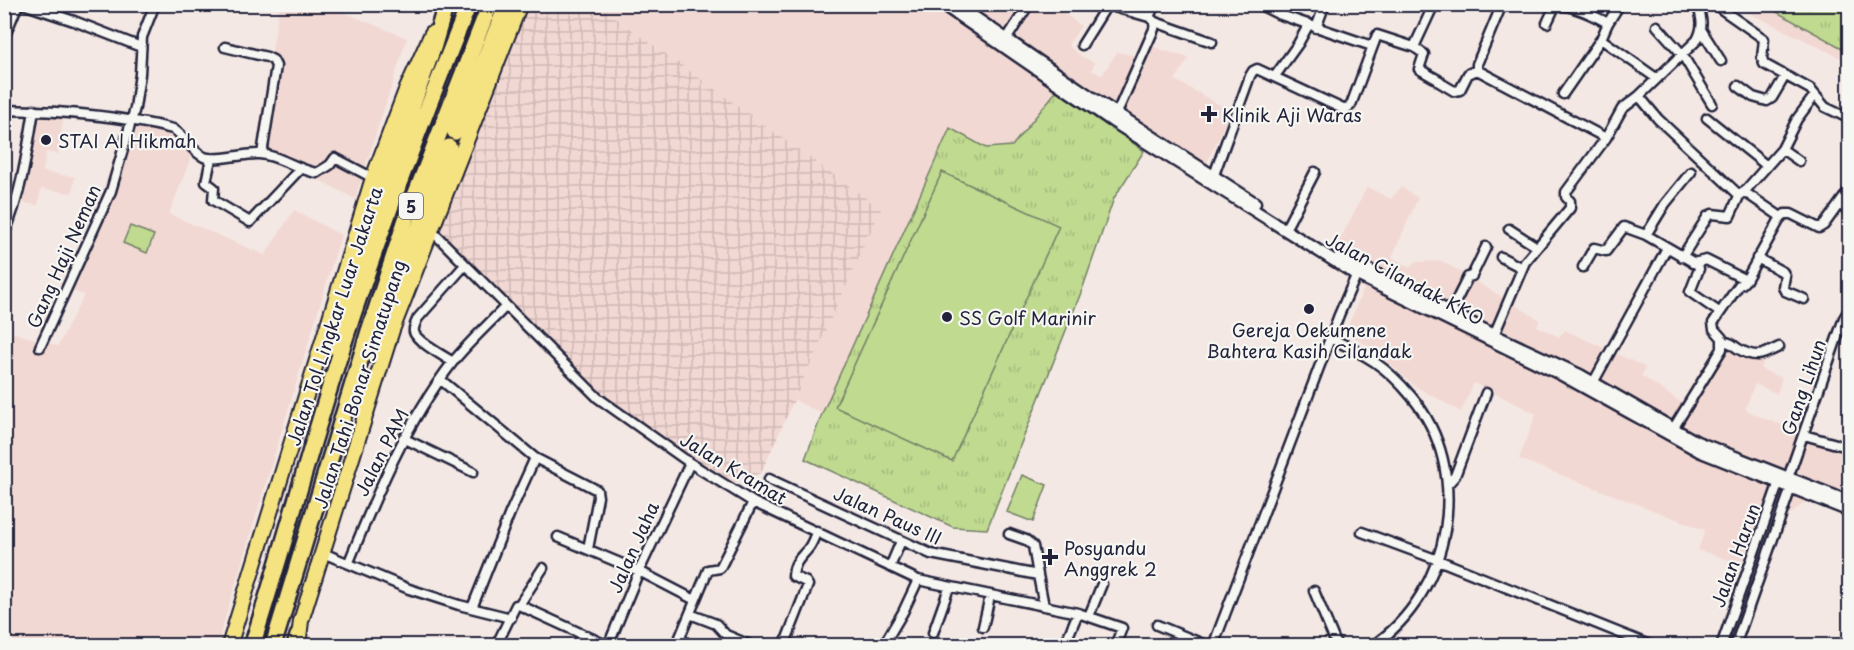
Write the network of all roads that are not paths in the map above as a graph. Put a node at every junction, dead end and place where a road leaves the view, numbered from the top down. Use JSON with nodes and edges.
{"nodes":[{"id":1,"x":18,"y":4,"type":"edge"},
{"id":2,"x":23,"y":4,"type":"edge"},
{"id":3,"x":154,"y":4,"type":"edge"},
{"id":4,"x":445,"y":4,"type":"edge"},
{"id":5,"x":469,"y":4,"type":"edge"},
{"id":6,"x":490,"y":4,"type":"edge"},
{"id":7,"x":507,"y":4,"type":"edge"},
{"id":8,"x":520,"y":4,"type":"edge"},
{"id":9,"x":942,"y":4,"type":"edge"},
{"id":10,"x":955,"y":4,"type":"edge"},
{"id":11,"x":1029,"y":4,"type":"edge"},
{"id":12,"x":1155,"y":4,"type":"edge"},
{"id":13,"x":1258,"y":4,"type":"edge"},
{"id":14,"x":1325,"y":4,"type":"edge"},
{"id":15,"x":1434,"y":4,"type":"edge"},
{"id":16,"x":1502,"y":4,"type":"edge"},
{"id":17,"x":1620,"y":4,"type":"edge"},
{"id":18,"x":1697,"y":4,"type":"edge"},
{"id":19,"x":1554,"y":5,"type":"edge"},
{"id":20,"x":1721,"y":9,"type":"dead end"},
{"id":21,"x":1152,"y":19,"type":"junction"},
{"id":22,"x":1547,"y":23,"type":"dead end"},
{"id":23,"x":1608,"y":23,"type":"junction"},
{"id":24,"x":1312,"y":26,"type":"junction"},
{"id":25,"x":1657,"y":26,"type":"dead end"},
{"id":26,"x":1702,"y":31,"type":"junction"},
{"id":27,"x":4,"y":38,"type":"edge"},
{"id":28,"x":1601,"y":39,"type":"junction"},
{"id":29,"x":1212,"y":42,"type":"dead end"},
{"id":30,"x":1004,"y":43,"type":"junction"},
{"id":31,"x":1082,"y":45,"type":"dead end"},
{"id":32,"x":1372,"y":46,"type":"junction"},
{"id":33,"x":141,"y":47,"type":"junction"},
{"id":34,"x":225,"y":47,"type":"dead end"},
{"id":35,"x":1413,"y":47,"type":"junction"},
{"id":36,"x":1682,"y":54,"type":"junction"},
{"id":37,"x":1721,"y":61,"type":"dead end"},
{"id":38,"x":1477,"y":70,"type":"junction"},
{"id":39,"x":1275,"y":76,"type":"junction"},
{"id":40,"x":1785,"y":76,"type":"junction"},
{"id":41,"x":1656,"y":78,"type":"junction"},
{"id":42,"x":1738,"y":86,"type":"dead end"},
{"id":43,"x":1563,"y":94,"type":"dead end"},
{"id":44,"x":1815,"y":95,"type":"junction"},
{"id":45,"x":1639,"y":96,"type":"junction"},
{"id":46,"x":1712,"y":104,"type":"dead end"},
{"id":47,"x":4,"y":110,"type":"edge"},
{"id":48,"x":34,"y":110,"type":"junction"},
{"id":49,"x":1114,"y":117,"type":"junction"},
{"id":50,"x":1707,"y":118,"type":"dead end"},
{"id":51,"x":132,"y":119,"type":"junction"},
{"id":52,"x":1850,"y":119,"type":"edge"},
{"id":53,"x":455,"y":132,"type":"dead end"},
{"id":54,"x":1605,"y":138,"type":"junction"},
{"id":55,"x":449,"y":147,"type":"dead end"},
{"id":56,"x":1782,"y":149,"type":"junction"},
{"id":57,"x":262,"y":154,"type":"junction"},
{"id":58,"x":211,"y":159,"type":"junction"},
{"id":59,"x":1181,"y":160,"type":"junction"},
{"id":60,"x":1799,"y":161,"type":"dead end"},
{"id":61,"x":1767,"y":166,"type":"junction"},
{"id":62,"x":300,"y":169,"type":"junction"},
{"id":63,"x":1315,"y":172,"type":"dead end"},
{"id":64,"x":1691,"y":172,"type":"dead end"},
{"id":65,"x":1214,"y":175,"type":"junction"},
{"id":66,"x":373,"y":178,"type":"junction"},
{"id":67,"x":1850,"y":189,"type":"edge"},
{"id":68,"x":1742,"y":193,"type":"junction"},
{"id":69,"x":1840,"y":204,"type":"junction"},
{"id":70,"x":1850,"y":213,"type":"edge"},
{"id":71,"x":1781,"y":218,"type":"junction"},
{"id":72,"x":1288,"y":224,"type":"junction"},
{"id":73,"x":1509,"y":229,"type":"dead end"},
{"id":74,"x":430,"y":230,"type":"junction"},
{"id":75,"x":1646,"y":235,"type":"junction"},
{"id":76,"x":4,"y":236,"type":"edge"},
{"id":77,"x":1486,"y":247,"type":"dead end"},
{"id":78,"x":1537,"y":248,"type":"junction"},
{"id":79,"x":1667,"y":248,"type":"junction"},
{"id":80,"x":1501,"y":257,"type":"dead end"},
{"id":81,"x":1682,"y":257,"type":"junction"},
{"id":82,"x":1757,"y":258,"type":"junction"},
{"id":83,"x":1693,"y":263,"type":"junction"},
{"id":84,"x":465,"y":265,"type":"junction"},
{"id":85,"x":1583,"y":267,"type":"dead end"},
{"id":86,"x":1522,"y":268,"type":"junction"},
{"id":87,"x":1359,"y":271,"type":"junction"},
{"id":88,"x":1746,"y":280,"type":"junction"},
{"id":89,"x":1804,"y":299,"type":"dead end"},
{"id":90,"x":506,"y":306,"type":"junction"},
{"id":91,"x":1850,"y":308,"type":"edge"},
{"id":92,"x":1719,"y":312,"type":"junction"},
{"id":93,"x":1450,"y":313,"type":"junction"},
{"id":94,"x":1494,"y":334,"type":"junction"},
{"id":95,"x":1330,"y":338,"type":"junction"},
{"id":96,"x":1724,"y":342,"type":"junction"},
{"id":97,"x":40,"y":347,"type":"dead end"},
{"id":98,"x":1779,"y":347,"type":"dead end"},
{"id":99,"x":453,"y":362,"type":"junction"},
{"id":100,"x":441,"y":380,"type":"junction"},
{"id":101,"x":1593,"y":383,"type":"junction"},
{"id":102,"x":1486,"y":393,"type":"dead end"},
{"id":103,"x":1673,"y":429,"type":"junction"},
{"id":104,"x":1804,"y":435,"type":"junction"},
{"id":105,"x":404,"y":438,"type":"junction"},
{"id":106,"x":1846,"y":448,"type":"edge"},
{"id":107,"x":535,"y":458,"type":"junction"},
{"id":108,"x":690,"y":463,"type":"junction"},
{"id":109,"x":472,"y":472,"type":"dead end"},
{"id":110,"x":304,"y":475,"type":"junction"},
{"id":111,"x":769,"y":479,"type":"dead end"},
{"id":112,"x":1786,"y":481,"type":"junction"},
{"id":113,"x":1447,"y":485,"type":"junction"},
{"id":114,"x":753,"y":502,"type":"junction"},
{"id":115,"x":1849,"y":503,"type":"edge"},
{"id":116,"x":315,"y":505,"type":"junction"},
{"id":117,"x":817,"y":531,"type":"junction"},
{"id":118,"x":1362,"y":532,"type":"dead end"},
{"id":119,"x":1009,"y":534,"type":"dead end"},
{"id":120,"x":558,"y":537,"type":"dead end"},
{"id":121,"x":901,"y":541,"type":"junction"},
{"id":122,"x":588,"y":549,"type":"junction"},
{"id":123,"x":323,"y":553,"type":"junction"},
{"id":124,"x":1438,"y":560,"type":"junction"},
{"id":125,"x":349,"y":562,"type":"junction"},
{"id":126,"x":890,"y":567,"type":"junction"},
{"id":127,"x":543,"y":568,"type":"dead end"},
{"id":128,"x":639,"y":571,"type":"junction"},
{"id":129,"x":1038,"y":575,"type":"junction"},
{"id":130,"x":918,"y":580,"type":"junction"},
{"id":131,"x":1102,"y":584,"type":"dead end"},
{"id":132,"x":949,"y":588,"type":"junction"},
{"id":133,"x":1314,"y":591,"type":"dead end"},
{"id":134,"x":990,"y":596,"type":"junction"},
{"id":135,"x":695,"y":600,"type":"junction"},
{"id":136,"x":519,"y":604,"type":"junction"},
{"id":137,"x":1044,"y":606,"type":"junction"},
{"id":138,"x":472,"y":608,"type":"junction"},
{"id":139,"x":1078,"y":613,"type":"junction"},
{"id":140,"x":690,"y":614,"type":"junction"},
{"id":141,"x":1089,"y":616,"type":"junction"},
{"id":142,"x":511,"y":618,"type":"junction"},
{"id":143,"x":1157,"y":625,"type":"dead end"},
{"id":144,"x":984,"y":627,"type":"dead end"},
{"id":145,"x":933,"y":633,"type":"dead end"},
{"id":146,"x":250,"y":642,"type":"edge"},
{"id":147,"x":297,"y":642,"type":"edge"},
{"id":148,"x":229,"y":645,"type":"edge"},
{"id":149,"x":273,"y":645,"type":"edge"},
{"id":150,"x":496,"y":645,"type":"edge"},
{"id":151,"x":608,"y":645,"type":"edge"},
{"id":152,"x":690,"y":645,"type":"edge"},
{"id":153,"x":752,"y":645,"type":"edge"},
{"id":154,"x":784,"y":645,"type":"edge"},
{"id":155,"x":884,"y":645,"type":"edge"},
{"id":156,"x":1064,"y":645,"type":"edge"},
{"id":157,"x":1115,"y":645,"type":"edge"},
{"id":158,"x":1208,"y":645,"type":"edge"},
{"id":159,"x":1213,"y":645,"type":"edge"},
{"id":160,"x":1337,"y":645,"type":"edge"},
{"id":161,"x":1372,"y":645,"type":"edge"},
{"id":162,"x":1652,"y":645,"type":"edge"},
{"id":163,"x":1721,"y":645,"type":"edge"},
{"id":164,"x":1735,"y":645,"type":"edge"}],
"edges":[{"from":1,"to":27,"type":"street"},
{"from":2,"to":33,"type":"street"},
{"from":3,"to":33,"type":"street","name":"Gang Haji Neman"},
{"from":4,"to":66,"type":"highway"},
{"from":4,"to":110,"type":"highway"},
{"from":5,"to":110,"type":"highway","name":"Jalan Tol Lingkar Luar Jakarta","number":"5"},
{"from":6,"to":116,"type":"highway","name":"Jalan Tol Lingkar Luar Jakarta","number":"5"},
{"from":7,"to":53,"type":"highway"},
{"from":8,"to":74,"type":"highway","name":"Jalan Tahi Bonar Simatupang"},
{"from":9,"to":30,"type":"street","name":"Jalan Cilandak KKO"},
{"from":10,"to":30,"type":"street","name":"Jalan Cilandak KKO"},
{"from":11,"to":30,"type":"street"},
{"from":12,"to":21,"type":"street"},
{"from":13,"to":24,"type":"street"},
{"from":14,"to":24,"type":"street"},
{"from":15,"to":35,"type":"street"},
{"from":16,"to":38,"type":"street"},
{"from":17,"to":23,"type":"street"},
{"from":18,"to":26,"type":"street"},
{"from":19,"to":22,"type":"street"},
{"from":19,"to":23,"type":"street"},
{"from":20,"to":40,"type":"street"},
{"from":21,"to":29,"type":"street"},
{"from":21,"to":31,"type":"street"},
{"from":21,"to":49,"type":"street"},
{"from":23,"to":28,"type":"street"},
{"from":24,"to":32,"type":"street"},
{"from":24,"to":39,"type":"street"},
{"from":25,"to":36,"type":"street"},
{"from":26,"to":36,"type":"street"},
{"from":26,"to":37,"type":"street"},
{"from":28,"to":41,"type":"street"},
{"from":28,"to":43,"type":"street"},
{"from":30,"to":49,"type":"street","name":"Jalan Cilandak KKO"},
{"from":32,"to":35,"type":"street"},
{"from":32,"to":39,"type":"street"},
{"from":33,"to":51,"type":"street","name":"Gang Haji Neman"},
{"from":34,"to":57,"type":"street"},
{"from":35,"to":38,"type":"street"},
{"from":36,"to":41,"type":"street"},
{"from":36,"to":46,"type":"street"},
{"from":38,"to":54,"type":"street"},
{"from":39,"to":65,"type":"street"},
{"from":40,"to":42,"type":"street"},
{"from":40,"to":44,"type":"street"},
{"from":41,"to":45,"type":"street"},
{"from":44,"to":52,"type":"street"},
{"from":44,"to":56,"type":"street"},
{"from":45,"to":54,"type":"street"},
{"from":45,"to":68,"type":"street"},
{"from":47,"to":48,"type":"street"},
{"from":48,"to":51,"type":"street"},
{"from":48,"to":76,"type":"street"},
{"from":49,"to":59,"type":"street","name":"Jalan Cilandak KKO"},
{"from":50,"to":61,"type":"street"},
{"from":51,"to":58,"type":"street"},
{"from":51,"to":97,"type":"street","name":"Gang Haji Neman"},
{"from":54,"to":78,"type":"street"},
{"from":55,"to":116,"type":"highway"},
{"from":56,"to":60,"type":"street"},
{"from":56,"to":61,"type":"street"},
{"from":57,"to":58,"type":"street"},
{"from":57,"to":62,"type":"street"},
{"from":58,"to":62,"type":"street"},
{"from":59,"to":65,"type":"street","name":"Jalan Cilandak KKO"},
{"from":59,"to":87,"type":"street","name":"Jalan Cilandak KKO"},
{"from":61,"to":68,"type":"street"},
{"from":62,"to":66,"type":"street"},
{"from":63,"to":72,"type":"street"},
{"from":64,"to":75,"type":"street"},
{"from":65,"to":72,"type":"street","name":"Jalan Cilandak KKO"},
{"from":66,"to":148,"type":"highway"},
{"from":67,"to":69,"type":"street"},
{"from":68,"to":71,"type":"street"},
{"from":68,"to":81,"type":"street"},
{"from":69,"to":70,"type":"street"},
{"from":69,"to":71,"type":"street"},
{"from":71,"to":82,"type":"street"},
{"from":72,"to":87,"type":"street","name":"Jalan Cilandak KKO"},
{"from":73,"to":78,"type":"street"},
{"from":74,"to":84,"type":"street","name":"Jalan Kramat"},
{"from":74,"to":123,"type":"highway","name":"Jalan Tahi Bonar Simatupang"},
{"from":75,"to":79,"type":"street"},
{"from":75,"to":85,"type":"street"},
{"from":77,"to":93,"type":"street"},
{"from":78,"to":86,"type":"street"},
{"from":79,"to":81,"type":"street"},
{"from":79,"to":101,"type":"street"},
{"from":80,"to":86,"type":"street"},
{"from":81,"to":83,"type":"street"},
{"from":82,"to":88,"type":"street"},
{"from":82,"to":89,"type":"street"},
{"from":83,"to":88,"type":"street"},
{"from":83,"to":92,"type":"street"},
{"from":84,"to":90,"type":"street","name":"Jalan Kramat"},
{"from":84,"to":99,"type":"street"},
{"from":86,"to":94,"type":"street"},
{"from":87,"to":93,"type":"street","name":"Jalan Cilandak KKO"},
{"from":87,"to":95,"type":"street"},
{"from":87,"to":112,"type":"street","name":"Jalan Cilandak KKO"},
{"from":88,"to":92,"type":"street"},
{"from":90,"to":99,"type":"street","name":"Jalan PAM"},
{"from":90,"to":108,"type":"street","name":"Jalan Kramat"},
{"from":91,"to":104,"type":"street","name":"Gang Lihun"},
{"from":92,"to":96,"type":"street"},
{"from":93,"to":94,"type":"street","name":"Jalan Cilandak KKO"},
{"from":94,"to":101,"type":"street","name":"Jalan Cilandak KKO"},
{"from":95,"to":113,"type":"street"},
{"from":95,"to":159,"type":"street"},
{"from":96,"to":98,"type":"street"},
{"from":96,"to":103,"type":"street"},
{"from":99,"to":100,"type":"street","name":"Jalan PAM"},
{"from":100,"to":105,"type":"street","name":"Jalan PAM"},
{"from":100,"to":107,"type":"street"},
{"from":101,"to":103,"type":"street","name":"Jalan Cilandak KKO"},
{"from":102,"to":113,"type":"street"},
{"from":103,"to":112,"type":"street","name":"Jalan Cilandak KKO"},
{"from":104,"to":106,"type":"street"},
{"from":104,"to":112,"type":"street","name":"Gang Lihun"},
{"from":105,"to":109,"type":"street"},
{"from":105,"to":125,"type":"street","name":"Jalan PAM"},
{"from":107,"to":122,"type":"street"},
{"from":107,"to":138,"type":"street"},
{"from":108,"to":114,"type":"street","name":"Jalan Kramat"},
{"from":108,"to":128,"type":"street","name":"Jalan Jaha"},
{"from":110,"to":146,"type":"highway","name":"Jalan Tol Lingkar Luar Jakarta","number":"5"},
{"from":111,"to":121,"type":"street","name":"Jalan Paus III"},
{"from":112,"to":115,"type":"street","name":"Jalan Cilandak KKO"},
{"from":112,"to":163,"type":"street","name":"Jalan Harun"},
{"from":112,"to":164,"type":"street","name":"Jalan Harun"},
{"from":113,"to":124,"type":"street"},
{"from":114,"to":117,"type":"street","name":"Jalan Kramat"},
{"from":114,"to":135,"type":"street"},
{"from":116,"to":149,"type":"highway","name":"Jalan Tol Lingkar Luar Jakarta","number":"5"},
{"from":117,"to":126,"type":"street","name":"Jalan Kramat"},
{"from":117,"to":154,"type":"street"},
{"from":118,"to":124,"type":"street"},
{"from":119,"to":129,"type":"street"},
{"from":120,"to":122,"type":"street"},
{"from":121,"to":126,"type":"street"},
{"from":121,"to":129,"type":"street","name":"Jalan Paus III"},
{"from":122,"to":128,"type":"street"},
{"from":123,"to":125,"type":"street"},
{"from":123,"to":147,"type":"highway","name":"Jalan Tahi Bonar Simatupang"},
{"from":124,"to":161,"type":"street"},
{"from":124,"to":162,"type":"street"},
{"from":125,"to":138,"type":"street"},
{"from":126,"to":130,"type":"street","name":"Jalan Kramat"},
{"from":127,"to":136,"type":"street"},
{"from":128,"to":135,"type":"street"},
{"from":128,"to":151,"type":"street","name":"Jalan Jaha"},
{"from":129,"to":137,"type":"street"},
{"from":130,"to":132,"type":"street","name":"Jalan Kramat"},
{"from":130,"to":155,"type":"street"},
{"from":131,"to":141,"type":"street"},
{"from":132,"to":134,"type":"street","name":"Jalan Kramat"},
{"from":132,"to":145,"type":"street"},
{"from":133,"to":160,"type":"street"},
{"from":134,"to":137,"type":"street","name":"Jalan Kramat"},
{"from":134,"to":144,"type":"street"},
{"from":135,"to":140,"type":"street"},
{"from":136,"to":142,"type":"street"},
{"from":136,"to":151,"type":"street"},
{"from":137,"to":139,"type":"street","name":"Jalan Kramat"},
{"from":138,"to":142,"type":"street"},
{"from":139,"to":141,"type":"street","name":"Jalan Kramat"},
{"from":139,"to":156,"type":"street"},
{"from":140,"to":152,"type":"street"},
{"from":140,"to":153,"type":"street"},
{"from":141,"to":157,"type":"street","name":"Jalan Kramat"},
{"from":142,"to":150,"type":"street"},
{"from":143,"to":158,"type":"street"}]}
